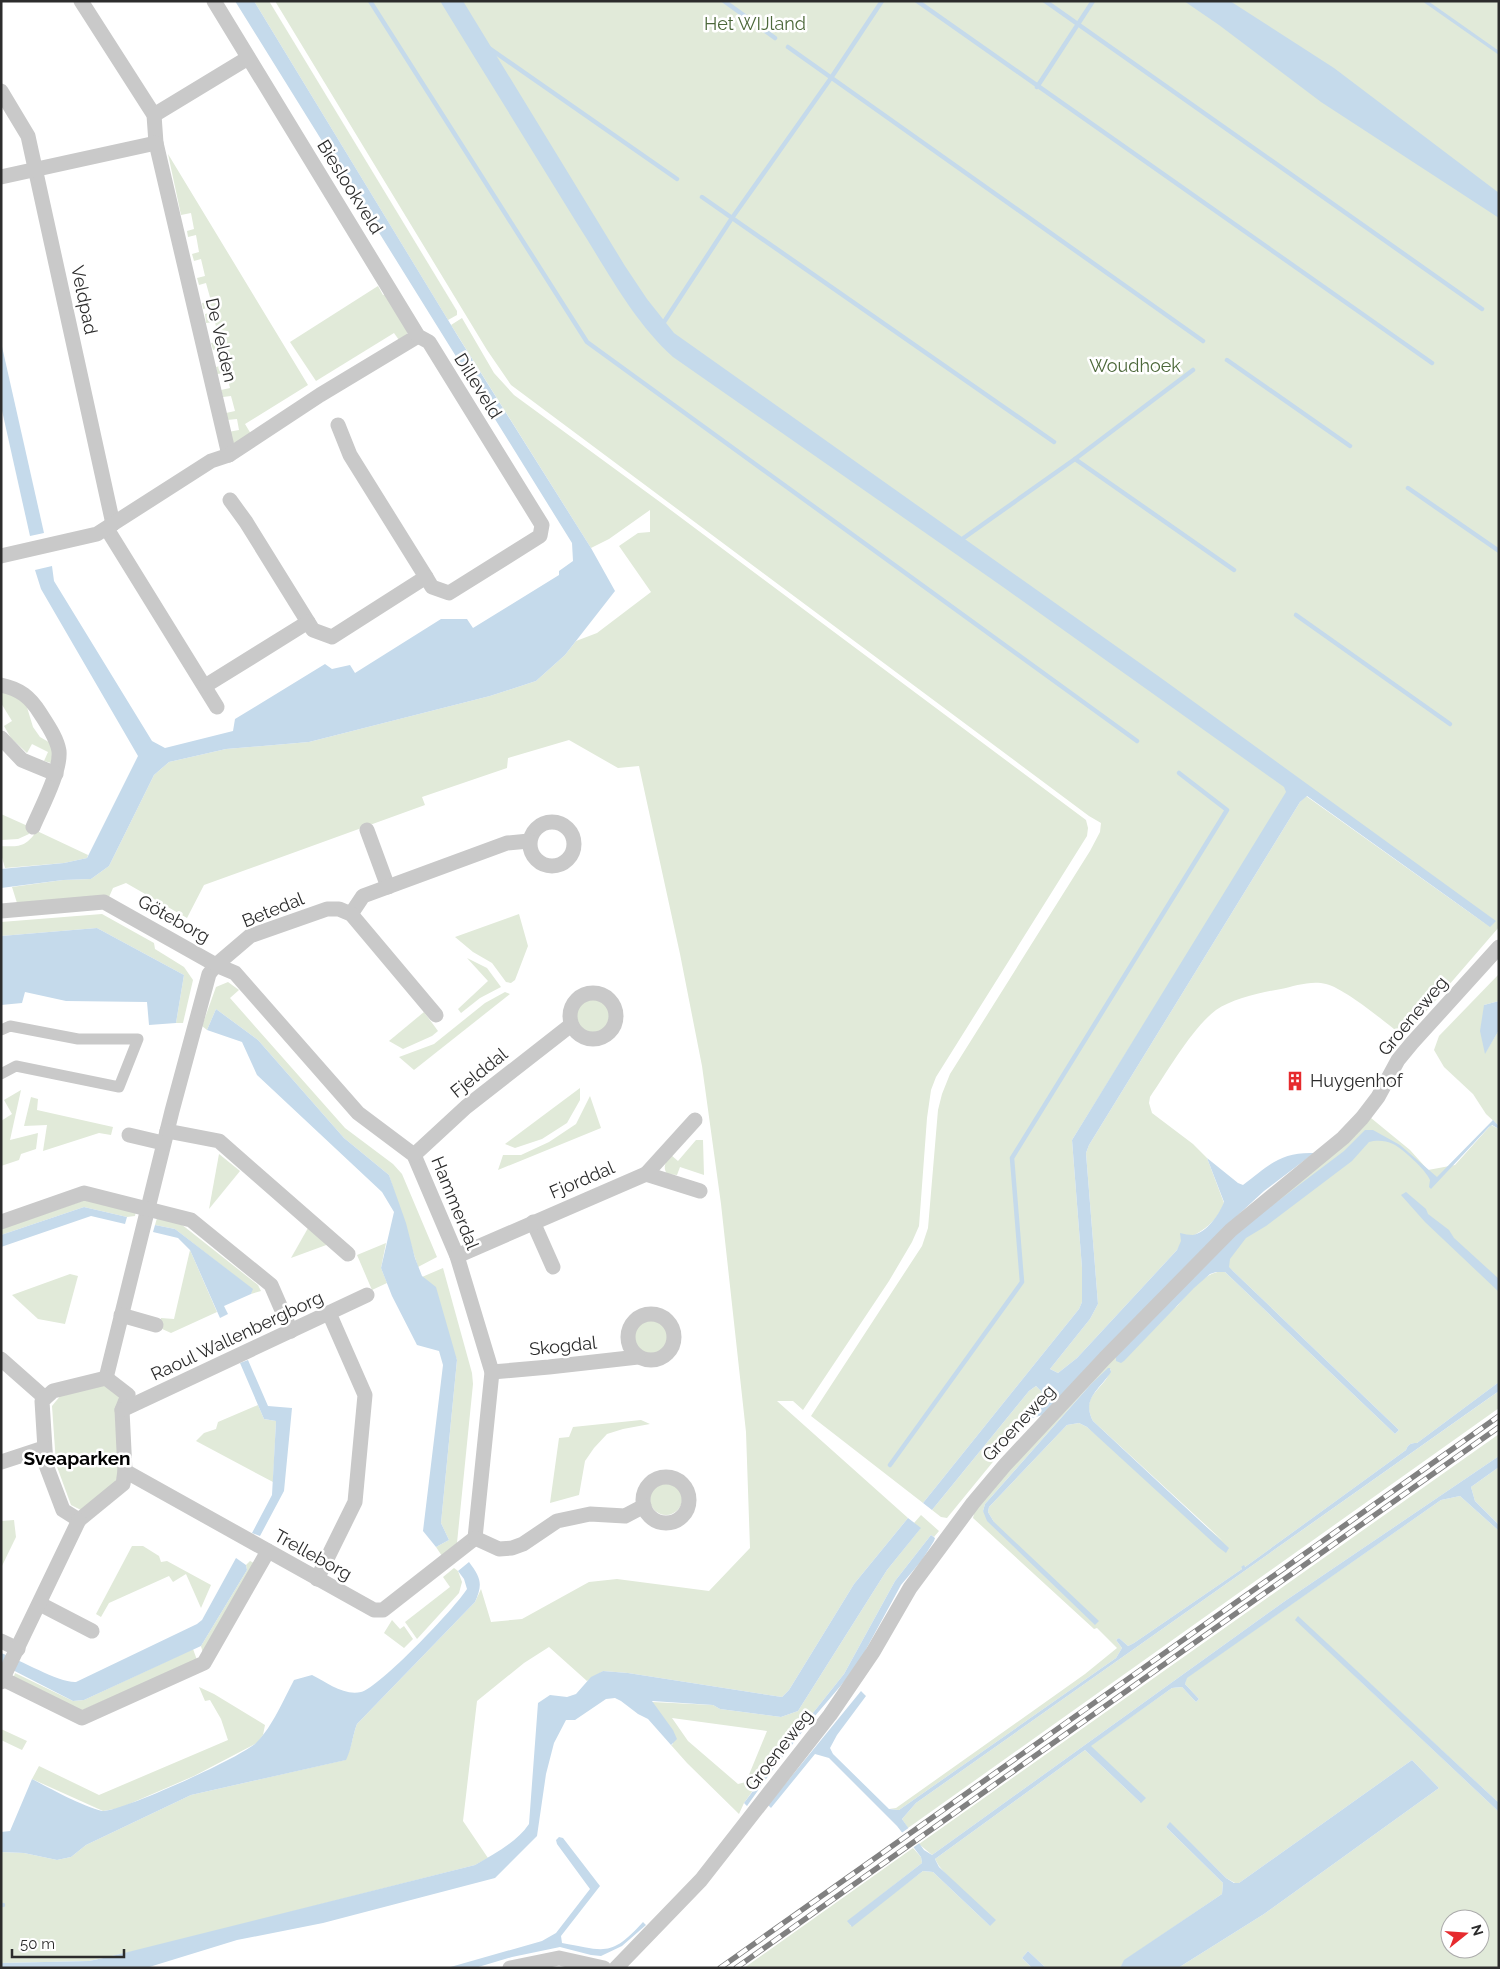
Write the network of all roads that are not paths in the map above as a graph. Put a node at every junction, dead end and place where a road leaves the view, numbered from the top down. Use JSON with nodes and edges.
{"nodes":[{"id":1,"x":81,"y":1,"type":"edge"},
{"id":2,"x":214,"y":1,"type":"edge"},
{"id":3,"x":248,"y":58,"type":"junction"},
{"id":4,"x":1,"y":91,"type":"edge"},
{"id":5,"x":154,"y":115,"type":"junction"},
{"id":6,"x":156,"y":143,"type":"junction"},
{"id":7,"x":36,"y":169,"type":"junction"},
{"id":8,"x":1,"y":177,"type":"edge"},
{"id":9,"x":418,"y":336,"type":"junction"},
{"id":10,"x":338,"y":425,"type":"dead end"},
{"id":11,"x":229,"y":455,"type":"junction"},
{"id":12,"x":230,"y":500,"type":"dead end"},
{"id":13,"x":110,"y":527,"type":"junction"},
{"id":14,"x":1,"y":556,"type":"edge"},
{"id":15,"x":426,"y":577,"type":"junction"},
{"id":16,"x":308,"y":622,"type":"junction"},
{"id":17,"x":1,"y":685,"type":"edge"},
{"id":18,"x":205,"y":686,"type":"junction"},
{"id":19,"x":217,"y":707,"type":"dead end"},
{"id":20,"x":1,"y":738,"type":"edge"},
{"id":21,"x":56,"y":774,"type":"junction"},
{"id":22,"x":33,"y":827,"type":"dead end"},
{"id":23,"x":367,"y":830,"type":"dead end"},
{"id":24,"x":529,"y":841,"type":"dead end"},
{"id":25,"x":388,"y":887,"type":"junction"},
{"id":26,"x":1,"y":911,"type":"edge"},
{"id":27,"x":351,"y":914,"type":"junction"},
{"id":28,"x":1499,"y":947,"type":"edge"},
{"id":29,"x":216,"y":965,"type":"junction"},
{"id":30,"x":436,"y":1015,"type":"dead end"},
{"id":31,"x":571,"y":1025,"type":"dead end"},
{"id":32,"x":1,"y":1030,"type":"edge"},
{"id":33,"x":1,"y":1074,"type":"edge"},
{"id":34,"x":695,"y":1120,"type":"dead end"},
{"id":35,"x":129,"y":1135,"type":"dead end"},
{"id":36,"x":165,"y":1137,"type":"junction"},
{"id":37,"x":414,"y":1155,"type":"junction"},
{"id":38,"x":646,"y":1174,"type":"junction"},
{"id":39,"x":700,"y":1191,"type":"dead end"},
{"id":40,"x":148,"y":1208,"type":"junction"},
{"id":41,"x":1,"y":1222,"type":"edge"},
{"id":42,"x":533,"y":1222,"type":"junction"},
{"id":43,"x":348,"y":1254,"type":"dead end"},
{"id":44,"x":457,"y":1256,"type":"junction"},
{"id":45,"x":553,"y":1267,"type":"dead end"},
{"id":46,"x":367,"y":1295,"type":"dead end"},
{"id":47,"x":329,"y":1313,"type":"junction"},
{"id":48,"x":121,"y":1315,"type":"junction"},
{"id":49,"x":156,"y":1325,"type":"dead end"},
{"id":50,"x":292,"y":1331,"type":"junction"},
{"id":51,"x":638,"y":1357,"type":"dead end"},
{"id":52,"x":1,"y":1359,"type":"edge"},
{"id":53,"x":492,"y":1372,"type":"junction"},
{"id":54,"x":106,"y":1378,"type":"junction"},
{"id":55,"x":45,"y":1398,"type":"junction"},
{"id":56,"x":122,"y":1410,"type":"junction"},
{"id":57,"x":44,"y":1448,"type":"junction"},
{"id":58,"x":1,"y":1462,"type":"edge"},
{"id":59,"x":124,"y":1471,"type":"junction"},
{"id":60,"x":644,"y":1506,"type":"dead end"},
{"id":61,"x":80,"y":1520,"type":"junction"},
{"id":62,"x":475,"y":1538,"type":"junction"},
{"id":63,"x":268,"y":1551,"type":"junction"},
{"id":64,"x":317,"y":1579,"type":"junction"},
{"id":65,"x":40,"y":1604,"type":"junction"},
{"id":66,"x":92,"y":1631,"type":"dead end"},
{"id":67,"x":1,"y":1641,"type":"edge"},
{"id":68,"x":16,"y":1651,"type":"junction"},
{"id":69,"x":4,"y":1677,"type":"edge"},
{"id":70,"x":510,"y":1968,"type":"edge"},
{"id":71,"x":604,"y":1968,"type":"edge"},
{"id":72,"x":616,"y":1968,"type":"edge"}],
"edges":[{"from":1,"to":5,"type":"street"},
{"from":2,"to":3,"type":"street","name":"Bieslookveld"},
{"from":3,"to":5,"type":"street"},
{"from":3,"to":9,"type":"street","name":"Bieslookveld"},
{"from":4,"to":7,"type":"street","name":"Veldpad"},
{"from":5,"to":6,"type":"street","name":"De Velden"},
{"from":6,"to":7,"type":"street"},
{"from":6,"to":11,"type":"street","name":"De Velden"},
{"from":7,"to":8,"type":"street"},
{"from":7,"to":13,"type":"street","name":"Veldpad"},
{"from":9,"to":11,"type":"street"},
{"from":9,"to":15,"type":"street","name":"Dilleveld"},
{"from":10,"to":15,"type":"street","name":"Dilleveld"},
{"from":11,"to":13,"type":"street"},
{"from":12,"to":16,"type":"street"},
{"from":13,"to":14,"type":"street"},
{"from":13,"to":18,"type":"street","name":"Veldpad"},
{"from":15,"to":16,"type":"street"},
{"from":16,"to":18,"type":"street"},
{"from":17,"to":21,"type":"street"},
{"from":18,"to":19,"type":"street","name":"Veldpad"},
{"from":20,"to":21,"type":"street"},
{"from":21,"to":22,"type":"street"},
{"from":23,"to":25,"type":"street"},
{"from":24,"to":25,"type":"street"},
{"from":25,"to":27,"type":"street"},
{"from":26,"to":29,"type":"street","name":"Göteborg"},
{"from":27,"to":29,"type":"street","name":"Betedal"},
{"from":27,"to":30,"type":"street"},
{"from":28,"to":72,"type":"street","name":"Groeneweg"},
{"from":29,"to":36,"type":"street","name":"Göteborg"},
{"from":29,"to":37,"type":"street","name":"Hammerdal"},
{"from":31,"to":37,"type":"street","name":"Fjelddal"},
{"from":32,"to":33,"type":"street"},
{"from":34,"to":38,"type":"street","name":"Fjorddal"},
{"from":35,"to":36,"type":"street"},
{"from":36,"to":40,"type":"street","name":"Göteborg"},
{"from":36,"to":43,"type":"street"},
{"from":37,"to":44,"type":"street","name":"Hammerdal"},
{"from":38,"to":39,"type":"street"},
{"from":38,"to":42,"type":"street","name":"Fjorddal"},
{"from":40,"to":41,"type":"street"},
{"from":40,"to":48,"type":"street","name":"Göteborg"},
{"from":40,"to":50,"type":"street"},
{"from":42,"to":44,"type":"street","name":"Fjorddal"},
{"from":42,"to":45,"type":"street"},
{"from":44,"to":53,"type":"street","name":"Hammerdal"},
{"from":46,"to":47,"type":"street","name":"Raoul Wallenbergborg"},
{"from":47,"to":50,"type":"street","name":"Raoul Wallenbergborg"},
{"from":47,"to":64,"type":"street"},
{"from":48,"to":49,"type":"street"},
{"from":48,"to":54,"type":"street","name":"Göteborg"},
{"from":50,"to":56,"type":"street","name":"Raoul Wallenbergborg"},
{"from":51,"to":53,"type":"street","name":"Skogdal"},
{"from":52,"to":55,"type":"street"},
{"from":53,"to":62,"type":"street","name":"Hammerdal"},
{"from":54,"to":55,"type":"street"},
{"from":54,"to":56,"type":"street"},
{"from":55,"to":57,"type":"street"},
{"from":56,"to":59,"type":"street"},
{"from":57,"to":58,"type":"street"},
{"from":57,"to":61,"type":"street"},
{"from":59,"to":61,"type":"street"},
{"from":59,"to":63,"type":"street","name":"Trelleborg"},
{"from":60,"to":62,"type":"street"},
{"from":61,"to":65,"type":"street"},
{"from":62,"to":64,"type":"street","name":"Trelleborg"},
{"from":63,"to":64,"type":"street","name":"Trelleborg"},
{"from":63,"to":69,"type":"street"},
{"from":65,"to":66,"type":"street"},
{"from":65,"to":68,"type":"street"},
{"from":67,"to":68,"type":"street"},
{"from":68,"to":69,"type":"street"},
{"from":70,"to":71,"type":"street"}]}
